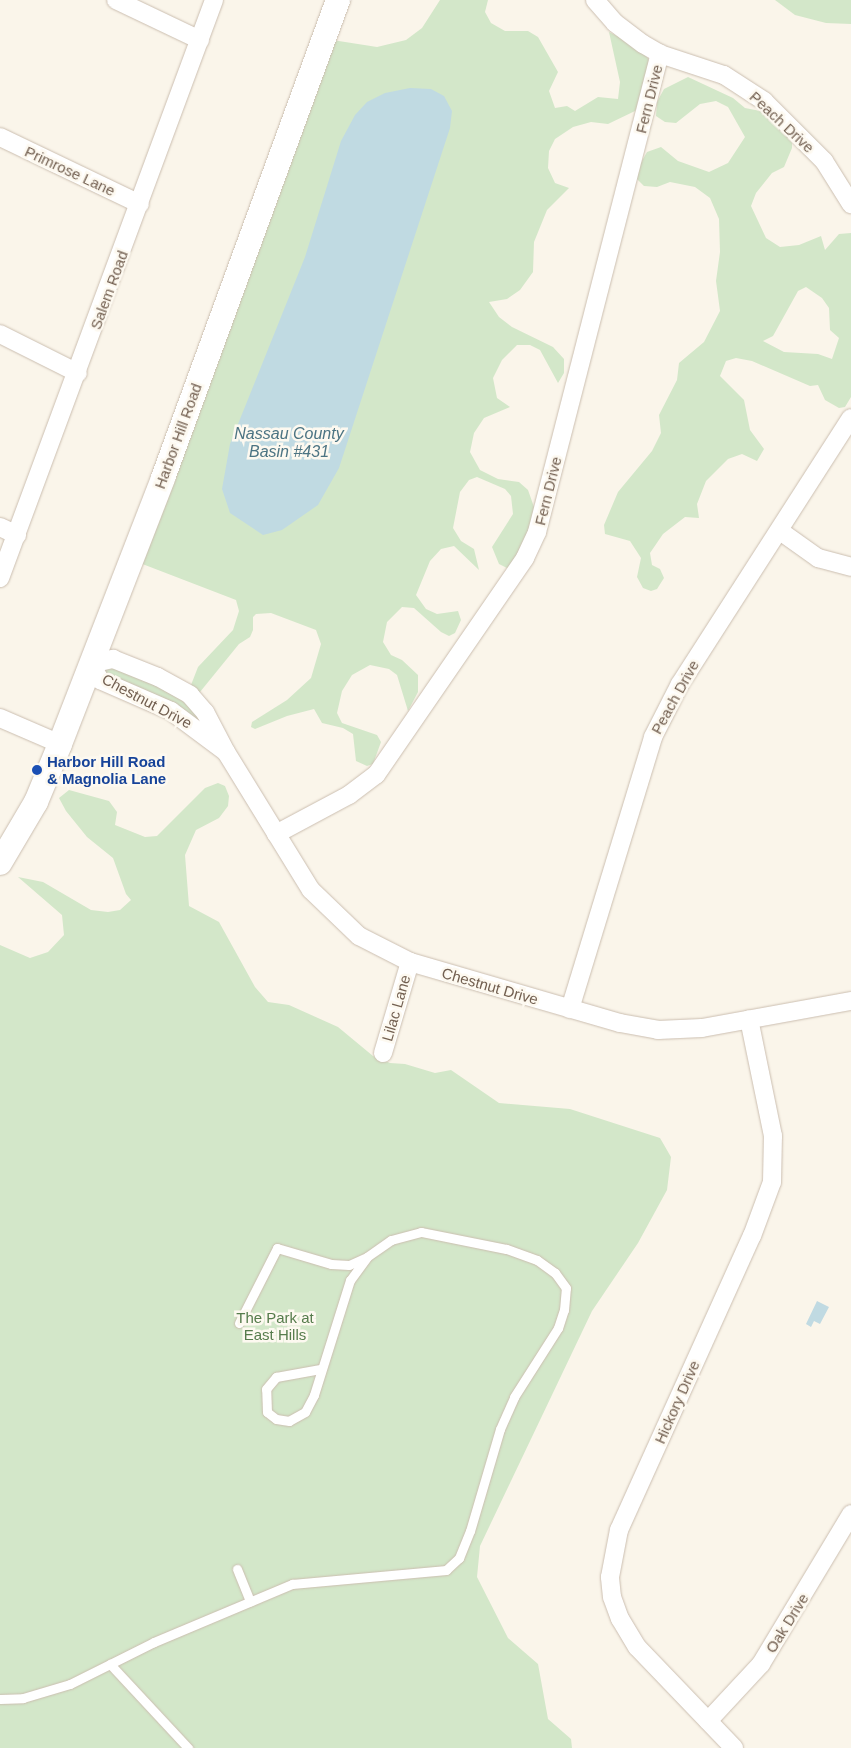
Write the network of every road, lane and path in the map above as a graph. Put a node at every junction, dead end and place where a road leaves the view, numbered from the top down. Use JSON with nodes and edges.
{"nodes":[{"id":1,"x":116,"y":0,"type":"edge"},
{"id":2,"x":214,"y":0,"type":"edge"},
{"id":3,"x":338,"y":0,"type":"edge"},
{"id":4,"x":595,"y":0,"type":"edge"},
{"id":5,"x":200,"y":40,"type":"junction"},
{"id":6,"x":660,"y":54,"type":"junction"},
{"id":7,"x":0,"y":138,"type":"edge"},
{"id":8,"x":140,"y":204,"type":"junction"},
{"id":9,"x":851,"y":204,"type":"edge"},
{"id":10,"x":0,"y":334,"type":"edge"},
{"id":11,"x":78,"y":373,"type":"junction"},
{"id":12,"x":851,"y":418,"type":"edge"},
{"id":13,"x":0,"y":527,"type":"edge"},
{"id":14,"x":780,"y":531,"type":"junction"},
{"id":15,"x":17,"y":535,"type":"junction"},
{"id":16,"x":851,"y":567,"type":"edge"},
{"id":17,"x":0,"y":578,"type":"edge"},
{"id":18,"x":91,"y":664,"type":"junction"},
{"id":19,"x":0,"y":718,"type":"edge"},
{"id":20,"x":60,"y":744,"type":"junction"},
{"id":21,"x":226,"y":752,"type":"junction"},
{"id":22,"x":276,"y":834,"type":"junction"},
{"id":23,"x":0,"y":863,"type":"edge"},
{"id":24,"x":410,"y":962,"type":"junction"},
{"id":25,"x":851,"y":1001,"type":"edge"},
{"id":26,"x":570,"y":1009,"type":"junction"},
{"id":27,"x":749,"y":1019,"type":"junction"},
{"id":28,"x":383,"y":1053,"type":"dead end"},
{"id":29,"x":367,"y":1257,"type":"junction"},
{"id":30,"x":238,"y":1323,"type":"dead end"},
{"id":31,"x":320,"y":1369,"type":"junction"},
{"id":32,"x":851,"y":1514,"type":"edge"},
{"id":33,"x":237,"y":1569,"type":"dead end"},
{"id":34,"x":250,"y":1602,"type":"junction"},
{"id":35,"x":110,"y":1664,"type":"junction"},
{"id":36,"x":0,"y":1699,"type":"edge"},
{"id":37,"x":708,"y":1721,"type":"junction"},
{"id":38,"x":188,"y":1748,"type":"edge"},
{"id":39,"x":734,"y":1748,"type":"edge"}],
"edges":[{"from":1,"to":5,"type":"street"},
{"from":2,"to":5,"type":"street","name":"Salem Road"},
{"from":3,"to":18,"type":"street","name":"Harbor Hill Road"},
{"from":4,"to":6,"type":"street","name":"Peach Drive"},
{"from":5,"to":8,"type":"street","name":"Salem Road"},
{"from":6,"to":9,"type":"street","name":"Peach Drive"},
{"from":6,"to":22,"type":"street","name":"Fern Drive"},
{"from":7,"to":8,"type":"street","name":"Primrose Lane"},
{"from":8,"to":11,"type":"street","name":"Salem Road"},
{"from":10,"to":11,"type":"street"},
{"from":11,"to":15,"type":"street","name":"Salem Road"},
{"from":12,"to":14,"type":"street","name":"Peach Drive"},
{"from":13,"to":15,"type":"street"},
{"from":14,"to":16,"type":"street"},
{"from":14,"to":26,"type":"street","name":"Peach Drive"},
{"from":15,"to":17,"type":"street","name":"Salem Road"},
{"from":18,"to":20,"type":"street","name":"Harbor Hill Road"},
{"from":18,"to":21,"type":"street","name":"Chestnut Drive"},
{"from":18,"to":21,"type":"street","name":"Chestnut Drive"},
{"from":19,"to":20,"type":"street"},
{"from":20,"to":23,"type":"street","name":"Harbor Hill Road"},
{"from":21,"to":22,"type":"street","name":"Chestnut Drive"},
{"from":22,"to":24,"type":"street","name":"Chestnut Drive"},
{"from":24,"to":26,"type":"street","name":"Chestnut Drive"},
{"from":24,"to":28,"type":"street","name":"Lilac Lane"},
{"from":25,"to":27,"type":"street","name":"Chestnut Drive"},
{"from":26,"to":27,"type":"street","name":"Chestnut Drive"},
{"from":27,"to":37,"type":"street","name":"Hickory Drive"},
{"from":29,"to":30,"type":"lane"},
{"from":29,"to":31,"type":"lane"},
{"from":29,"to":34,"type":"lane"},
{"from":31,"to":31,"type":"lane"},
{"from":32,"to":37,"type":"street","name":"Oak Drive"},
{"from":33,"to":34,"type":"lane"},
{"from":34,"to":35,"type":"lane"},
{"from":35,"to":36,"type":"lane"},
{"from":35,"to":38,"type":"lane"},
{"from":37,"to":39,"type":"street","name":"Hickory Drive"}]}
